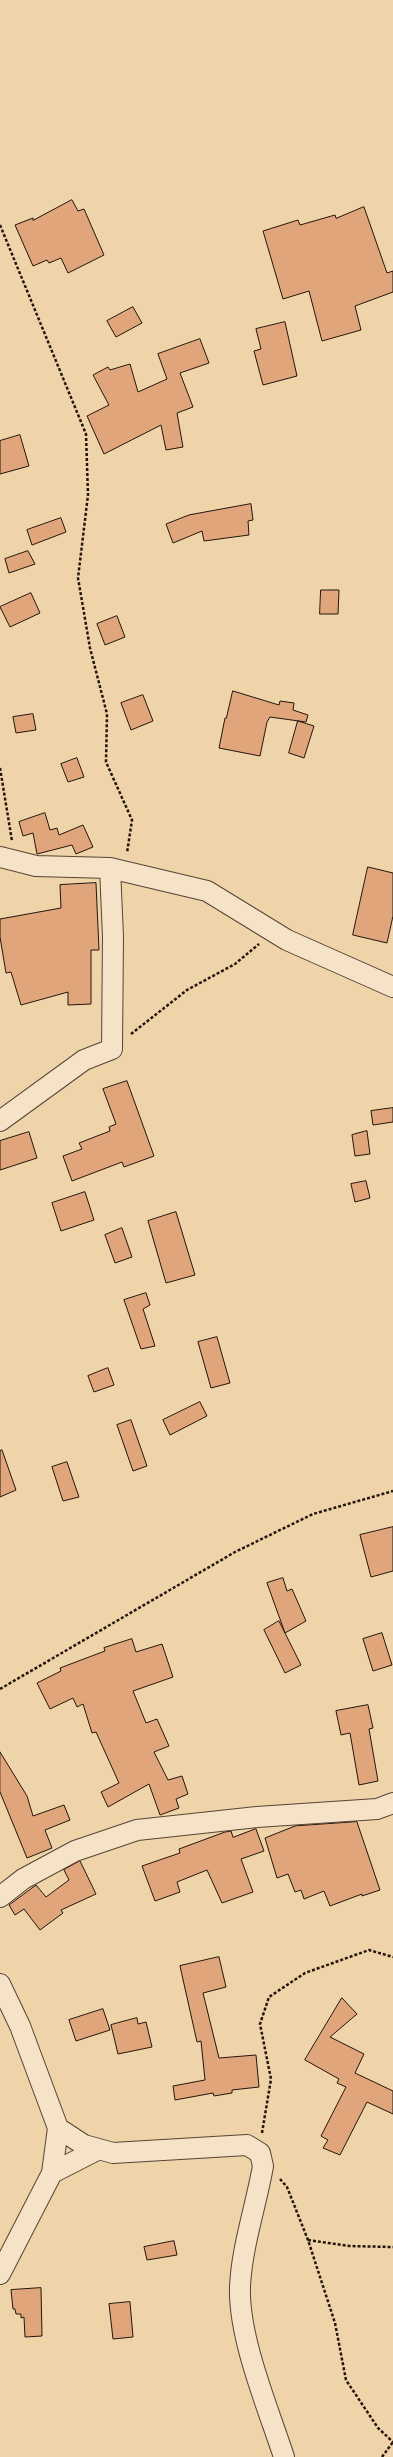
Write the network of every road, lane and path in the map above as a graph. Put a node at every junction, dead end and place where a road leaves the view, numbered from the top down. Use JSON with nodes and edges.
{"nodes":[{"id":1,"x":0,"y":225,"type":"edge"},
{"id":2,"x":0,"y":768,"type":"edge"},
{"id":3,"x":8,"y":859,"type":"edge"},
{"id":4,"x":117,"y":869,"type":"junction"},
{"id":5,"x":274,"y":932,"type":"junction"},
{"id":6,"x":393,"y":988,"type":"edge"},
{"id":7,"x":112,"y":1049,"type":"junction"},
{"id":8,"x":0,"y":1121,"type":"edge"},
{"id":9,"x":393,"y":1491,"type":"edge"},
{"id":10,"x":0,"y":1689,"type":"edge"},
{"id":11,"x":393,"y":1803,"type":"edge"},
{"id":12,"x":0,"y":1897,"type":"edge"},
{"id":13,"x":393,"y":1956,"type":"edge"},
{"id":14,"x":0,"y":1984,"type":"edge"},
{"id":15,"x":58,"y":2128,"type":"junction"},
{"id":16,"x":97,"y":2150,"type":"junction"},
{"id":17,"x":257,"y":2151,"type":"junction"},
{"id":18,"x":52,"y":2173,"type":"junction"},
{"id":19,"x":308,"y":2240,"type":"junction"},
{"id":20,"x":393,"y":2247,"type":"edge"},
{"id":21,"x":0,"y":2274,"type":"edge"},
{"id":22,"x":393,"y":2442,"type":"edge"},
{"id":23,"x":284,"y":2457,"type":"edge"},
{"id":24,"x":382,"y":2457,"type":"edge"}],
"edges":[{"from":1,"to":4,"type":"path"},
{"from":2,"to":3,"type":"path"},
{"from":3,"to":4,"type":"street"},
{"from":4,"to":5,"type":"street"},
{"from":4,"to":7,"type":"street"},
{"from":5,"to":6,"type":"street"},
{"from":5,"to":7,"type":"path"},
{"from":7,"to":8,"type":"street"},
{"from":9,"to":10,"type":"path"},
{"from":11,"to":12,"type":"street"},
{"from":13,"to":17,"type":"path"},
{"from":14,"to":15,"type":"street"},
{"from":15,"to":16,"type":"street"},
{"from":15,"to":18,"type":"street"},
{"from":16,"to":17,"type":"street"},
{"from":16,"to":18,"type":"street"},
{"from":17,"to":19,"type":"path"},
{"from":17,"to":23,"type":"street"},
{"from":18,"to":21,"type":"street"},
{"from":19,"to":20,"type":"path"},
{"from":19,"to":22,"type":"path"},
{"from":22,"to":24,"type":"path"}]}
